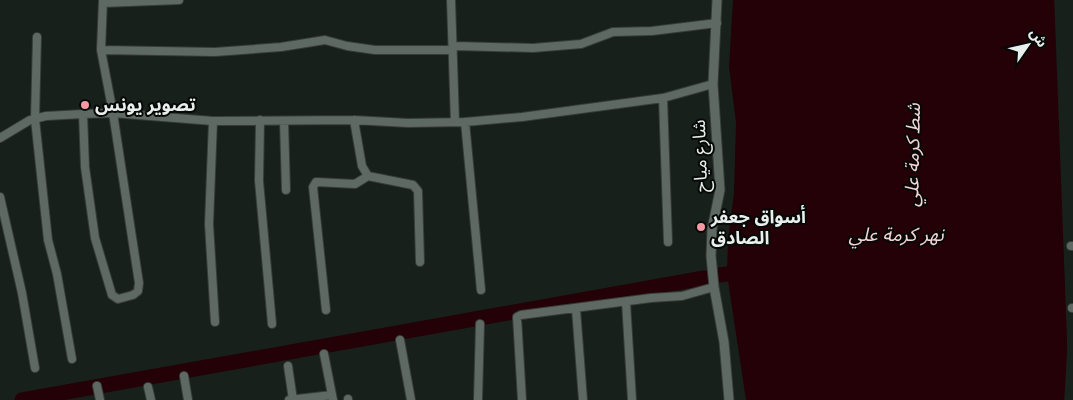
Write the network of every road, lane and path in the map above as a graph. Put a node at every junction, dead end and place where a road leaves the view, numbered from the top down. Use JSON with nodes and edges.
{"nodes":[{"id":1,"x":179,"y":0,"type":"edge"},
{"id":2,"x":451,"y":0,"type":"edge"},
{"id":3,"x":717,"y":0,"type":"edge"},
{"id":4,"x":103,"y":1,"type":"edge"},
{"id":5,"x":717,"y":23,"type":"junction"},
{"id":6,"x":37,"y":37,"type":"dead end"},
{"id":7,"x":452,"y":47,"type":"junction"},
{"id":8,"x":101,"y":50,"type":"junction"},
{"id":9,"x":713,"y":84,"type":"junction"},
{"id":10,"x":663,"y":98,"type":"junction"},
{"id":11,"x":113,"y":113,"type":"junction"},
{"id":12,"x":83,"y":114,"type":"junction"},
{"id":13,"x":35,"y":118,"type":"junction"},
{"id":14,"x":214,"y":120,"type":"junction"},
{"id":15,"x":260,"y":120,"type":"junction"},
{"id":16,"x":354,"y":120,"type":"junction"},
{"id":17,"x":284,"y":121,"type":"junction"},
{"id":18,"x":455,"y":122,"type":"junction"},
{"id":19,"x":464,"y":122,"type":"junction"},
{"id":20,"x":0,"y":138,"type":"edge"},
{"id":21,"x":368,"y":176,"type":"junction"},
{"id":22,"x":286,"y":190,"type":"dead end"},
{"id":23,"x":0,"y":197,"type":"edge"},
{"id":24,"x":668,"y":242,"type":"dead end"},
{"id":25,"x":420,"y":262,"type":"dead end"},
{"id":26,"x":714,"y":287,"type":"junction"},
{"id":27,"x":481,"y":290,"type":"dead end"},
{"id":28,"x":626,"y":302,"type":"junction"},
{"id":29,"x":576,"y":309,"type":"junction"},
{"id":30,"x":326,"y":310,"type":"dead end"},
{"id":31,"x":215,"y":322,"type":"dead end"},
{"id":32,"x":272,"y":324,"type":"dead end"},
{"id":33,"x":480,"y":324,"type":"dead end"},
{"id":34,"x":400,"y":340,"type":"dead end"},
{"id":35,"x":324,"y":354,"type":"dead end"},
{"id":36,"x":72,"y":359,"type":"dead end"},
{"id":37,"x":288,"y":366,"type":"dead end"},
{"id":38,"x":35,"y":368,"type":"dead end"},
{"id":39,"x":184,"y":376,"type":"dead end"},
{"id":40,"x":97,"y":386,"type":"dead end"},
{"id":41,"x":148,"y":387,"type":"dead end"},
{"id":42,"x":332,"y":398,"type":"edge"},
{"id":43,"x":100,"y":400,"type":"edge"},
{"id":44,"x":151,"y":400,"type":"edge"},
{"id":45,"x":188,"y":400,"type":"edge"},
{"id":46,"x":289,"y":400,"type":"edge"},
{"id":47,"x":293,"y":400,"type":"edge"},
{"id":48,"x":411,"y":400,"type":"edge"},
{"id":49,"x":478,"y":400,"type":"edge"},
{"id":50,"x":522,"y":400,"type":"edge"},
{"id":51,"x":583,"y":400,"type":"edge"},
{"id":52,"x":632,"y":400,"type":"edge"},
{"id":53,"x":729,"y":400,"type":"edge"}],
"edges":[{"from":1,"to":4,"type":"street"},
{"from":2,"to":7,"type":"street"},
{"from":3,"to":5,"type":"street","name":"شارع مياح"},
{"from":4,"to":8,"type":"street"},
{"from":5,"to":7,"type":"street"},
{"from":5,"to":9,"type":"street","name":"شارع مياح"},
{"from":6,"to":13,"type":"street"},
{"from":7,"to":8,"type":"street"},
{"from":7,"to":18,"type":"street"},
{"from":8,"to":11,"type":"street"},
{"from":9,"to":10,"type":"street"},
{"from":9,"to":26,"type":"street","name":"شارع مياح"},
{"from":10,"to":19,"type":"street"},
{"from":10,"to":24,"type":"street"},
{"from":11,"to":12,"type":"street"},
{"from":11,"to":12,"type":"street"},
{"from":11,"to":14,"type":"street"},
{"from":12,"to":13,"type":"street"},
{"from":13,"to":20,"type":"street"},
{"from":13,"to":36,"type":"street"},
{"from":14,"to":15,"type":"street"},
{"from":14,"to":31,"type":"street"},
{"from":15,"to":17,"type":"street"},
{"from":15,"to":32,"type":"street"},
{"from":16,"to":17,"type":"street"},
{"from":16,"to":18,"type":"street"},
{"from":16,"to":21,"type":"street"},
{"from":17,"to":22,"type":"street"},
{"from":18,"to":19,"type":"street"},
{"from":19,"to":27,"type":"street"},
{"from":21,"to":25,"type":"street"},
{"from":21,"to":30,"type":"street"},
{"from":23,"to":38,"type":"street"},
{"from":26,"to":28,"type":"street"},
{"from":26,"to":53,"type":"street","name":"شارع مياح"},
{"from":28,"to":29,"type":"street"},
{"from":28,"to":52,"type":"street"},
{"from":29,"to":50,"type":"street"},
{"from":29,"to":51,"type":"street"},
{"from":33,"to":49,"type":"street"},
{"from":34,"to":48,"type":"street"},
{"from":35,"to":42,"type":"street"},
{"from":37,"to":47,"type":"street"},
{"from":39,"to":45,"type":"street"},
{"from":40,"to":43,"type":"street"},
{"from":41,"to":44,"type":"street"},
{"from":42,"to":47,"type":"street"},
{"from":46,"to":47,"type":"street"}]}
